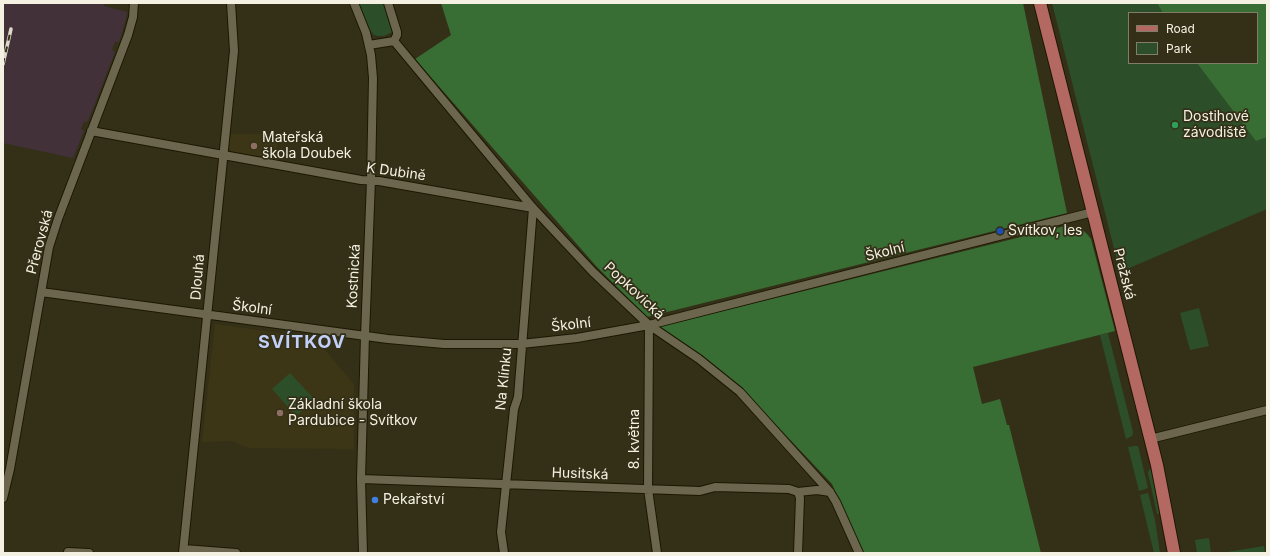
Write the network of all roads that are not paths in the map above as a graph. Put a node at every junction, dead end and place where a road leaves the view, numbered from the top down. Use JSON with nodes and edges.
{"nodes":[{"id":1,"x":134,"y":3,"type":"edge"},
{"id":2,"x":231,"y":3,"type":"edge"},
{"id":3,"x":354,"y":3,"type":"edge"},
{"id":4,"x":388,"y":3,"type":"edge"},
{"id":5,"x":1040,"y":3,"type":"edge"},
{"id":6,"x":394,"y":41,"type":"junction"},
{"id":7,"x":369,"y":45,"type":"junction"},
{"id":8,"x":91,"y":131,"type":"junction"},
{"id":9,"x":223,"y":155,"type":"junction"},
{"id":10,"x":371,"y":180,"type":"junction"},
{"id":11,"x":533,"y":208,"type":"junction"},
{"id":12,"x":1093,"y":212,"type":"junction"},
{"id":13,"x":41,"y":292,"type":"junction"},
{"id":14,"x":208,"y":316,"type":"junction"},
{"id":15,"x":649,"y":325,"type":"junction"},
{"id":16,"x":365,"y":336,"type":"junction"},
{"id":17,"x":521,"y":344,"type":"junction"},
{"id":18,"x":1267,"y":410,"type":"edge"},
{"id":19,"x":1150,"y":439,"type":"junction"},
{"id":20,"x":818,"y":478,"type":"junction"},
{"id":21,"x":361,"y":479,"type":"junction"},
{"id":22,"x":506,"y":485,"type":"junction"},
{"id":23,"x":648,"y":489,"type":"junction"},
{"id":24,"x":809,"y":491,"type":"junction"},
{"id":25,"x":798,"y":492,"type":"junction"},
{"id":26,"x":830,"y":492,"type":"junction"},
{"id":27,"x":3,"y":498,"type":"edge"},
{"id":28,"x":236,"y":550,"type":"edge"},
{"id":29,"x":184,"y":551,"type":"edge"},
{"id":30,"x":68,"y":552,"type":"dead end"},
{"id":31,"x":88,"y":553,"type":"edge"},
{"id":32,"x":363,"y":553,"type":"edge"},
{"id":33,"x":504,"y":553,"type":"edge"},
{"id":34,"x":657,"y":553,"type":"edge"},
{"id":35,"x":798,"y":553,"type":"edge"},
{"id":36,"x":859,"y":553,"type":"edge"},
{"id":37,"x":1174,"y":553,"type":"edge"}],
"edges":[{"from":1,"to":8,"type":"street","name":"Přerovská"},
{"from":2,"to":9,"type":"street","name":"Dlouhá"},
{"from":3,"to":7,"type":"street","name":"Kostnická"},
{"from":4,"to":6,"type":"street"},
{"from":5,"to":12,"type":"main road","name":"Pražská"},
{"from":6,"to":7,"type":"street"},
{"from":6,"to":11,"type":"street","name":"Popkovická"},
{"from":7,"to":10,"type":"street","name":"Kostnická"},
{"from":8,"to":9,"type":"street","name":"K Dubině"},
{"from":8,"to":13,"type":"street","name":"Přerovská"},
{"from":9,"to":10,"type":"street","name":"K Dubině"},
{"from":9,"to":14,"type":"street","name":"Dlouhá"},
{"from":10,"to":11,"type":"street","name":"K Dubině"},
{"from":10,"to":16,"type":"street","name":"Kostnická"},
{"from":11,"to":15,"type":"street","name":"Popkovická"},
{"from":11,"to":17,"type":"street","name":"Na Klínku"},
{"from":12,"to":15,"type":"street","name":"Školní"},
{"from":12,"to":19,"type":"main road","name":"Pražská"},
{"from":13,"to":14,"type":"street","name":"Školní"},
{"from":13,"to":27,"type":"street","name":"Přerovská"},
{"from":14,"to":16,"type":"street","name":"Školní"},
{"from":14,"to":29,"type":"street","name":"Dlouhá"},
{"from":15,"to":17,"type":"street","name":"Školní"},
{"from":15,"to":20,"type":"street","name":"Popkovická"},
{"from":15,"to":23,"type":"street","name":"8. května"},
{"from":16,"to":17,"type":"street","name":"Školní"},
{"from":16,"to":21,"type":"street","name":"Kostnická"},
{"from":17,"to":22,"type":"street","name":"Na Klínku"},
{"from":18,"to":19,"type":"street"},
{"from":19,"to":37,"type":"main road","name":"Pražská"},
{"from":20,"to":24,"type":"street"},
{"from":20,"to":26,"type":"street","name":"Popkovická"},
{"from":21,"to":22,"type":"street","name":"Husitská"},
{"from":21,"to":32,"type":"street","name":"Kostnická"},
{"from":22,"to":23,"type":"street","name":"Husitská"},
{"from":22,"to":33,"type":"street","name":"Na Klínku"},
{"from":23,"to":25,"type":"street","name":"Husitská"},
{"from":23,"to":34,"type":"street","name":"8. května"},
{"from":24,"to":25,"type":"street","name":"Husitská"},
{"from":24,"to":26,"type":"street","name":"Husitská"},
{"from":25,"to":35,"type":"street"},
{"from":26,"to":36,"type":"street","name":"Popkovická"},
{"from":28,"to":29,"type":"street"},
{"from":30,"to":31,"type":"street"}]}
